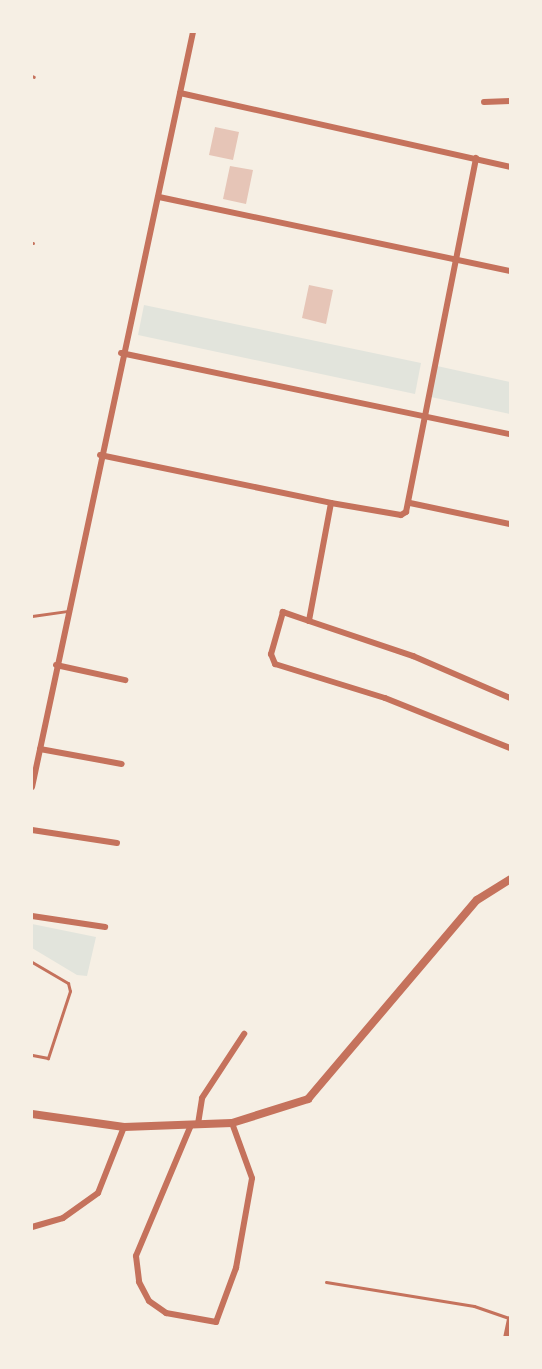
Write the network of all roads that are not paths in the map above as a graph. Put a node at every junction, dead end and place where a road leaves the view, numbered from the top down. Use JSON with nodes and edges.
{"nodes":[{"id":1,"x":193,"y":32,"type":"edge"},
{"id":2,"x":180,"y":93,"type":"junction"},
{"id":3,"x":510,"y":101,"type":"edge"},
{"id":4,"x":484,"y":102,"type":"dead end"},
{"id":5,"x":476,"y":158,"type":"junction"},
{"id":6,"x":510,"y":167,"type":"edge"},
{"id":7,"x":159,"y":197,"type":"junction"},
{"id":8,"x":453,"y":260,"type":"junction"},
{"id":9,"x":510,"y":272,"type":"edge"},
{"id":10,"x":121,"y":353,"type":"junction"},
{"id":11,"x":422,"y":417,"type":"junction"},
{"id":12,"x":510,"y":434,"type":"edge"},
{"id":13,"x":100,"y":455,"type":"junction"},
{"id":14,"x":331,"y":503,"type":"junction"},
{"id":15,"x":410,"y":503,"type":"junction"},
{"id":16,"x":510,"y":524,"type":"edge"},
{"id":17,"x":67,"y":611,"type":"junction"},
{"id":18,"x":32,"y":616,"type":"edge"},
{"id":19,"x":309,"y":621,"type":"junction"},
{"id":20,"x":56,"y":665,"type":"junction"},
{"id":21,"x":125,"y":680,"type":"dead end"},
{"id":22,"x":510,"y":698,"type":"edge"},
{"id":23,"x":510,"y":748,"type":"edge"},
{"id":24,"x":40,"y":749,"type":"junction"},
{"id":25,"x":122,"y":764,"type":"dead end"},
{"id":26,"x":32,"y":787,"type":"edge"},
{"id":27,"x":32,"y":830,"type":"edge"},
{"id":28,"x":117,"y":843,"type":"dead end"},
{"id":29,"x":510,"y":879,"type":"edge"},
{"id":30,"x":32,"y":916,"type":"edge"},
{"id":31,"x":105,"y":927,"type":"dead end"},
{"id":32,"x":32,"y":962,"type":"edge"},
{"id":33,"x":244,"y":1034,"type":"dead end"},
{"id":34,"x":32,"y":1055,"type":"edge"},
{"id":35,"x":32,"y":1114,"type":"edge"},
{"id":36,"x":232,"y":1123,"type":"junction"},
{"id":37,"x":194,"y":1124,"type":"junction"},
{"id":38,"x":124,"y":1127,"type":"junction"},
{"id":39,"x":32,"y":1227,"type":"edge"},
{"id":40,"x":326,"y":1282,"type":"dead end"},
{"id":41,"x":509,"y":1318,"type":"edge"},
{"id":42,"x":506,"y":1338,"type":"edge"}],
"edges":[{"from":1,"to":2,"type":"street"},
{"from":2,"to":5,"type":"street"},
{"from":2,"to":7,"type":"street"},
{"from":3,"to":4,"type":"street"},
{"from":5,"to":6,"type":"street"},
{"from":5,"to":8,"type":"street"},
{"from":7,"to":8,"type":"street"},
{"from":7,"to":10,"type":"street"},
{"from":8,"to":9,"type":"street"},
{"from":8,"to":11,"type":"street"},
{"from":10,"to":11,"type":"street"},
{"from":10,"to":13,"type":"street"},
{"from":11,"to":12,"type":"street"},
{"from":11,"to":15,"type":"street"},
{"from":13,"to":14,"type":"street"},
{"from":13,"to":17,"type":"street"},
{"from":14,"to":15,"type":"street"},
{"from":14,"to":19,"type":"street"},
{"from":15,"to":16,"type":"street"},
{"from":17,"to":18,"type":"lane"},
{"from":17,"to":20,"type":"street"},
{"from":19,"to":22,"type":"street"},
{"from":19,"to":23,"type":"street"},
{"from":20,"to":21,"type":"street"},
{"from":20,"to":24,"type":"street"},
{"from":24,"to":25,"type":"street"},
{"from":24,"to":26,"type":"street"},
{"from":27,"to":28,"type":"street"},
{"from":29,"to":36,"type":"street"},
{"from":30,"to":31,"type":"street"},
{"from":32,"to":34,"type":"lane"},
{"from":33,"to":37,"type":"street"},
{"from":35,"to":38,"type":"street"},
{"from":36,"to":37,"type":"street"},
{"from":36,"to":37,"type":"street"},
{"from":37,"to":38,"type":"street"},
{"from":38,"to":39,"type":"street"},
{"from":40,"to":41,"type":"lane"},
{"from":41,"to":42,"type":"street"}]}
